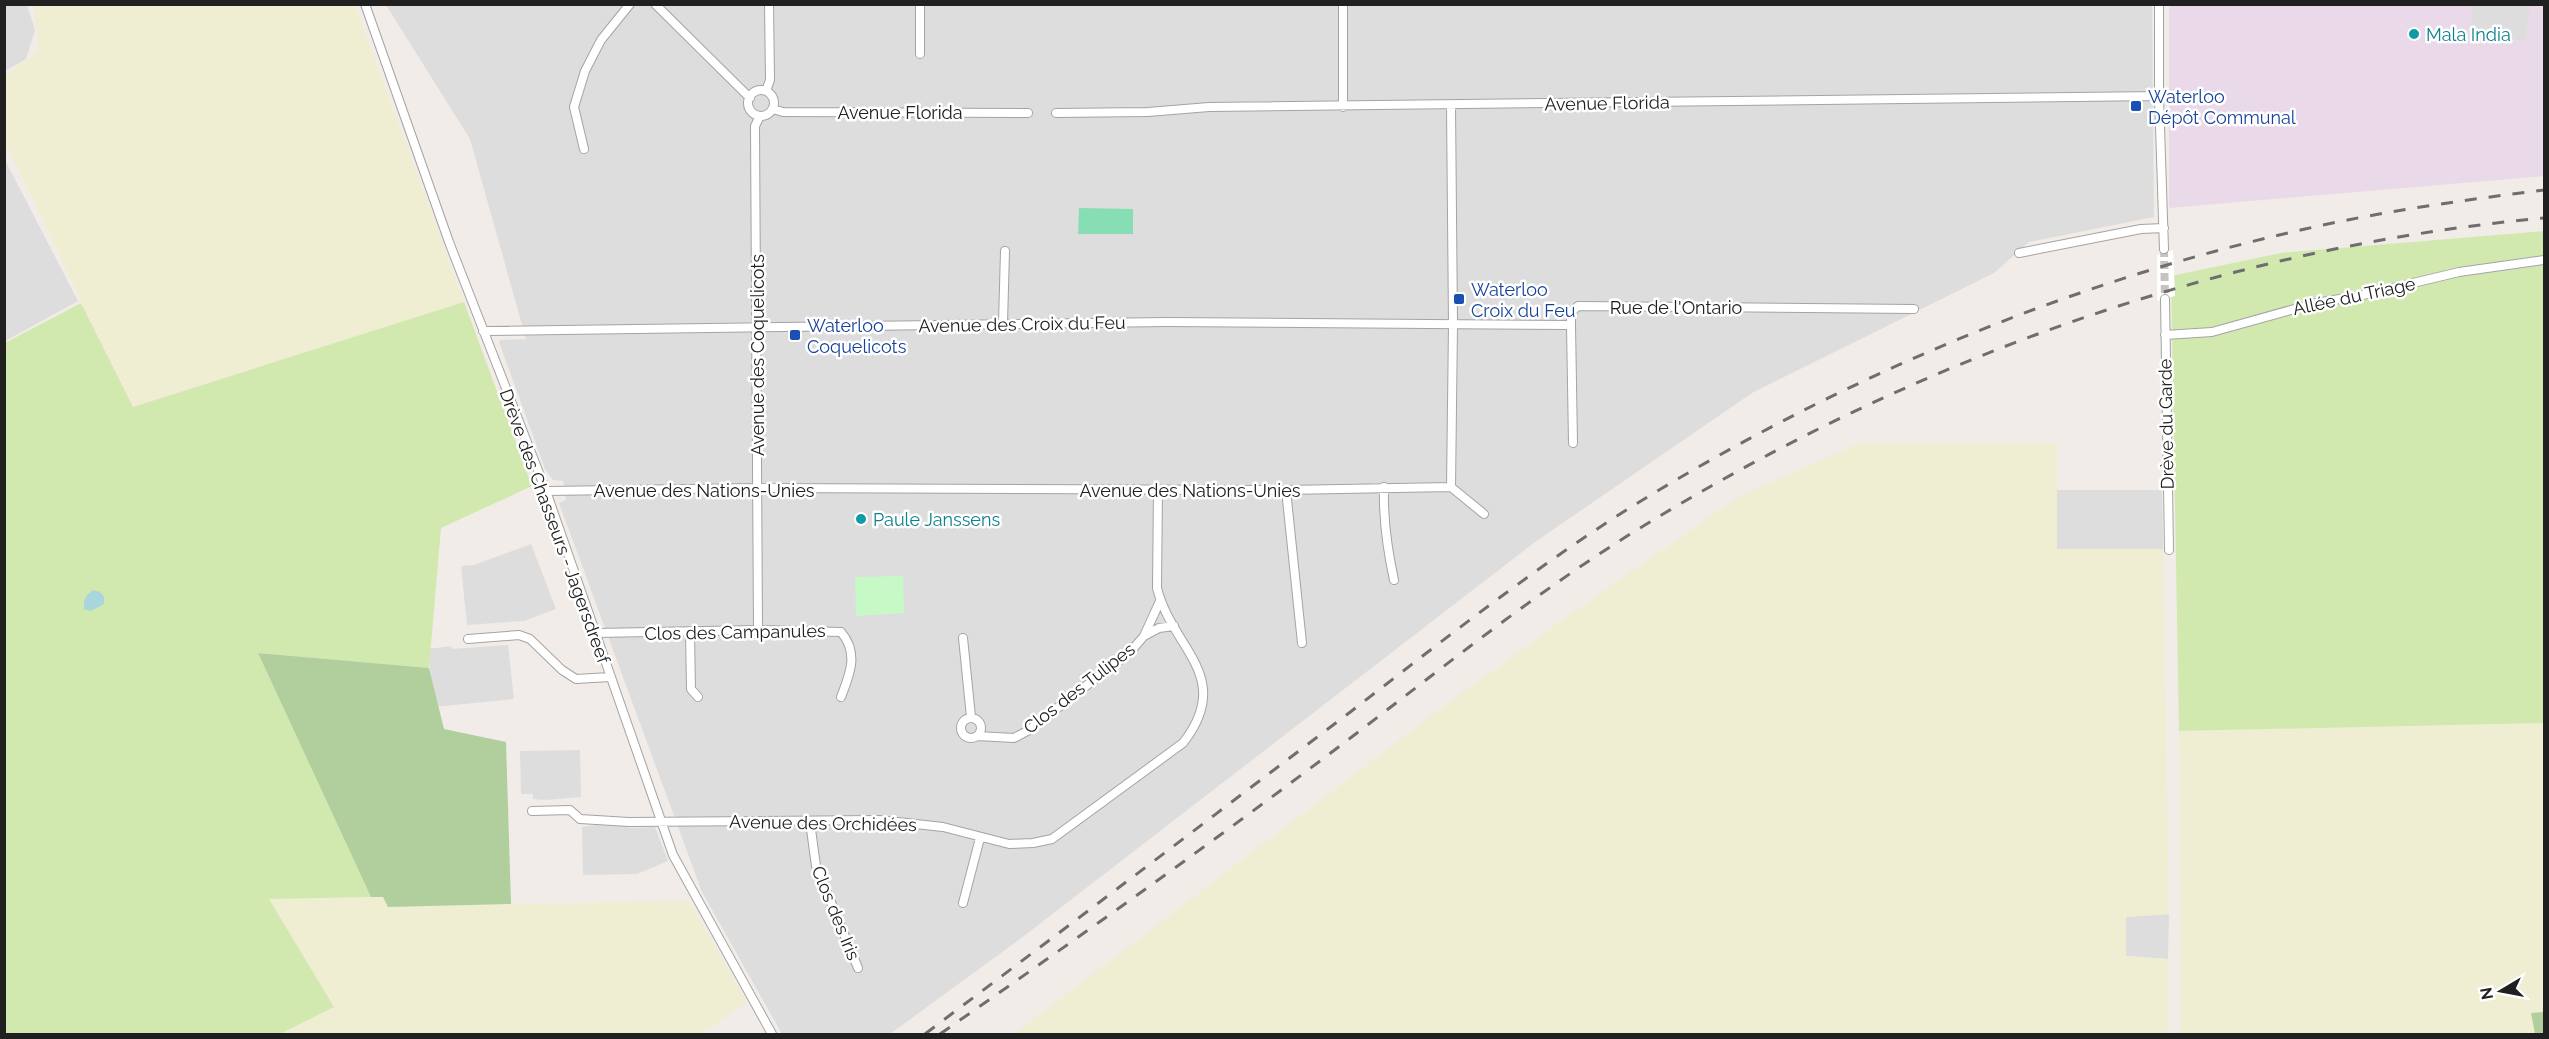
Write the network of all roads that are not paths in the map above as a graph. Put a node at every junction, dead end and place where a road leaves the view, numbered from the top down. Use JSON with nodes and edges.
{"nodes":[{"id":1,"x":365,"y":4,"type":"edge"},
{"id":2,"x":630,"y":4,"type":"edge"},
{"id":3,"x":655,"y":4,"type":"edge"},
{"id":4,"x":769,"y":4,"type":"edge"},
{"id":5,"x":920,"y":4,"type":"edge"},
{"id":6,"x":1342,"y":4,"type":"edge"},
{"id":7,"x":2159,"y":4,"type":"edge"},
{"id":8,"x":920,"y":54,"type":"dead end"},
{"id":9,"x":766,"y":91,"type":"junction"},
{"id":10,"x":2159,"y":96,"type":"junction"},
{"id":11,"x":750,"y":98,"type":"junction"},
{"id":12,"x":1451,"y":105,"type":"junction"},
{"id":13,"x":1343,"y":106,"type":"junction"},
{"id":14,"x":773,"y":109,"type":"junction"},
{"id":15,"x":1028,"y":113,"type":"dead end"},
{"id":16,"x":1056,"y":113,"type":"dead end"},
{"id":17,"x":760,"y":116,"type":"junction"},
{"id":18,"x":584,"y":149,"type":"dead end"},
{"id":19,"x":2164,"y":228,"type":"junction"},
{"id":20,"x":2164,"y":249,"type":"tunnel mouth"},
{"id":21,"x":1005,"y":250,"type":"dead end"},
{"id":22,"x":2019,"y":253,"type":"dead end"},
{"id":23,"x":2544,"y":260,"type":"edge"},
{"id":24,"x":2165,"y":299,"type":"tunnel mouth"},
{"id":25,"x":1914,"y":309,"type":"dead end"},
{"id":26,"x":1004,"y":323,"type":"junction"},
{"id":27,"x":1453,"y":325,"type":"junction"},
{"id":28,"x":1571,"y":325,"type":"junction"},
{"id":29,"x":755,"y":329,"type":"junction"},
{"id":30,"x":483,"y":331,"type":"junction"},
{"id":31,"x":2165,"y":335,"type":"junction"},
{"id":32,"x":1573,"y":443,"type":"dead end"},
{"id":33,"x":1384,"y":487,"type":"junction"},
{"id":34,"x":1451,"y":487,"type":"junction"},
{"id":35,"x":758,"y":488,"type":"junction"},
{"id":36,"x":1158,"y":490,"type":"junction"},
{"id":37,"x":1286,"y":490,"type":"junction"},
{"id":38,"x":546,"y":491,"type":"junction"},
{"id":39,"x":1484,"y":514,"type":"dead end"},
{"id":40,"x":2169,"y":550,"type":"dead end"},
{"id":41,"x":1394,"y":580,"type":"dead end"},
{"id":42,"x":1160,"y":601,"type":"junction"},
{"id":43,"x":1174,"y":626,"type":"junction"},
{"id":44,"x":758,"y":630,"type":"junction"},
{"id":45,"x":596,"y":633,"type":"junction"},
{"id":46,"x":690,"y":633,"type":"junction"},
{"id":47,"x":1144,"y":636,"type":"junction"},
{"id":48,"x":963,"y":638,"type":"dead end"},
{"id":49,"x":468,"y":639,"type":"dead end"},
{"id":50,"x":1302,"y":643,"type":"dead end"},
{"id":51,"x":610,"y":677,"type":"junction"},
{"id":52,"x":699,"y":697,"type":"dead end"},
{"id":53,"x":841,"y":697,"type":"dead end"},
{"id":54,"x":971,"y":717,"type":"junction"},
{"id":55,"x":977,"y":736,"type":"junction"},
{"id":56,"x":532,"y":811,"type":"dead end"},
{"id":57,"x":662,"y":821,"type":"junction"},
{"id":58,"x":810,"y":822,"type":"junction"},
{"id":59,"x":980,"y":838,"type":"junction"},
{"id":60,"x":963,"y":903,"type":"dead end"},
{"id":61,"x":858,"y":968,"type":"dead end"},
{"id":62,"x":772,"y":1035,"type":"edge"}],
"edges":[{"from":1,"to":30,"type":"street","name":"Drève des Chasseurs - Jagersdreef"},
{"from":2,"to":18,"type":"street"},
{"from":3,"to":11,"type":"street"},
{"from":4,"to":9,"type":"street"},
{"from":5,"to":8,"type":"street"},
{"from":6,"to":13,"type":"street"},
{"from":7,"to":10,"type":"street"},
{"from":9,"to":11,"type":"street"},
{"from":9,"to":14,"type":"street"},
{"from":10,"to":12,"type":"street","name":"Avenue Florida"},
{"from":10,"to":19,"type":"street"},
{"from":11,"to":17,"type":"street"},
{"from":12,"to":13,"type":"street","name":"Avenue Florida"},
{"from":12,"to":27,"type":"street"},
{"from":13,"to":16,"type":"street","name":"Avenue Florida"},
{"from":14,"to":15,"type":"street","name":"Avenue Florida"},
{"from":14,"to":17,"type":"street"},
{"from":17,"to":29,"type":"street","name":"Avenue des Coquelicots"},
{"from":19,"to":20,"type":"street"},
{"from":19,"to":22,"type":"street"},
{"from":21,"to":26,"type":"street"},
{"from":23,"to":31,"type":"street","name":"Allée du Triage"},
{"from":24,"to":31,"type":"street","name":"Drève du Garde"},
{"from":25,"to":28,"type":"street","name":"Rue de l'Ontario"},
{"from":26,"to":27,"type":"street","name":"Avenue des Croix du Feu"},
{"from":26,"to":29,"type":"street","name":"Avenue des Croix du Feu"},
{"from":27,"to":28,"type":"street"},
{"from":27,"to":34,"type":"street"},
{"from":28,"to":32,"type":"street"},
{"from":29,"to":30,"type":"street","name":"Avenue des Croix du Feu"},
{"from":29,"to":35,"type":"street","name":"Avenue des Coquelicots"},
{"from":30,"to":38,"type":"street","name":"Drève des Chasseurs - Jagersdreef"},
{"from":31,"to":40,"type":"street","name":"Drève du Garde"},
{"from":33,"to":34,"type":"street","name":"Avenue des Nations-Unies"},
{"from":33,"to":37,"type":"street","name":"Avenue des Nations-Unies"},
{"from":33,"to":41,"type":"street"},
{"from":34,"to":39,"type":"street"},
{"from":35,"to":36,"type":"street","name":"Avenue des Nations-Unies"},
{"from":35,"to":38,"type":"street","name":"Avenue des Nations-Unies"},
{"from":35,"to":44,"type":"street","name":"Avenue des Coquelicots"},
{"from":36,"to":37,"type":"street","name":"Avenue des Nations-Unies"},
{"from":36,"to":42,"type":"street","name":"Avenue des Orchidées"},
{"from":37,"to":50,"type":"street"},
{"from":38,"to":45,"type":"street","name":"Drève des Chasseurs - Jagersdreef"},
{"from":42,"to":43,"type":"street","name":"Avenue des Orchidées"},
{"from":42,"to":47,"type":"street","name":"Clos des Tulipes"},
{"from":43,"to":47,"type":"street","name":"Clos des Tulipes"},
{"from":43,"to":59,"type":"street","name":"Avenue des Orchidées"},
{"from":44,"to":46,"type":"street","name":"Clos des Campanules"},
{"from":44,"to":53,"type":"street","name":"Clos des Campanules"},
{"from":45,"to":46,"type":"street","name":"Clos des Campanules"},
{"from":45,"to":51,"type":"street","name":"Drève des Chasseurs - Jagersdreef"},
{"from":46,"to":52,"type":"street"},
{"from":47,"to":55,"type":"street","name":"Clos des Tulipes"},
{"from":48,"to":54,"type":"street"},
{"from":49,"to":51,"type":"street"},
{"from":51,"to":57,"type":"street","name":"Drève des Chasseurs - Jagersdreef"},
{"from":54,"to":55,"type":"street"},
{"from":54,"to":55,"type":"street"},
{"from":56,"to":57,"type":"street","name":"Avenue des Orchidées"},
{"from":57,"to":58,"type":"street","name":"Avenue des Orchidées"},
{"from":57,"to":62,"type":"street","name":"Drève des Chasseurs - Jagersdreef"},
{"from":58,"to":59,"type":"street","name":"Avenue des Orchidées"},
{"from":58,"to":61,"type":"street","name":"Clos des Iris"},
{"from":59,"to":60,"type":"street"}]}
